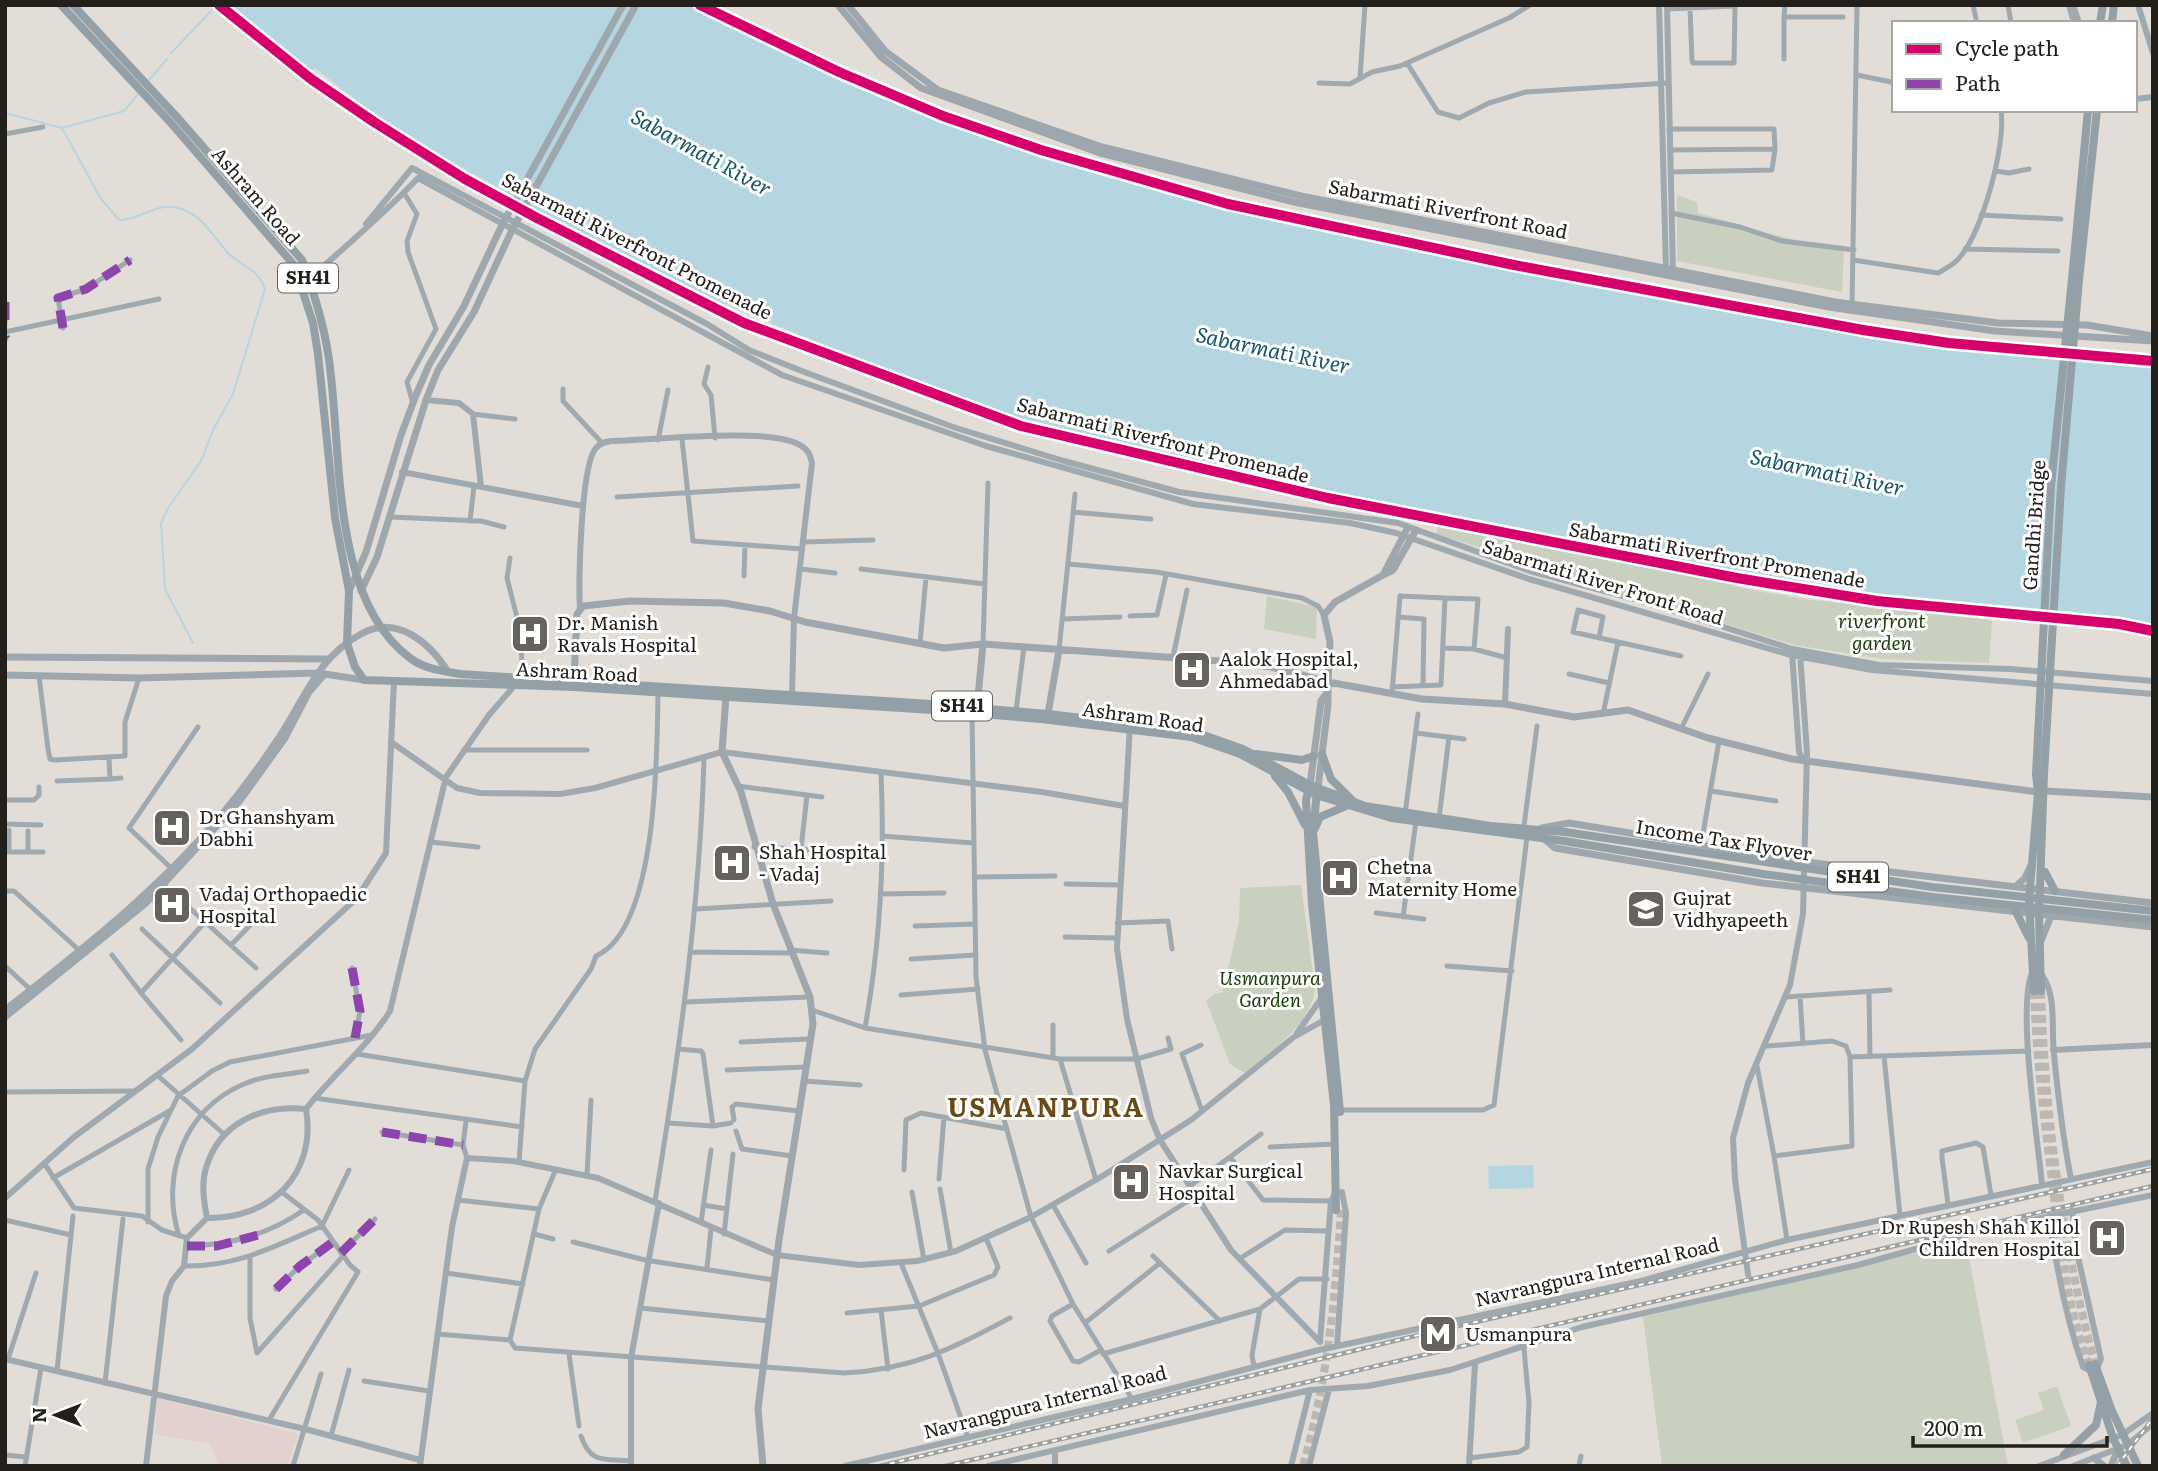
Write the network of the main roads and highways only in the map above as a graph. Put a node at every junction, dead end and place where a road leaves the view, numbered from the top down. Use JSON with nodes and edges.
{"nodes":[{"id":1,"x":61,"y":5,"type":"edge"},
{"id":2,"x":73,"y":5,"type":"edge"},
{"id":3,"x":623,"y":5,"type":"edge"},
{"id":4,"x":636,"y":5,"type":"edge"},
{"id":5,"x":838,"y":5,"type":"edge"},
{"id":6,"x":848,"y":5,"type":"edge"},
{"id":7,"x":2088,"y":112,"type":"edge"},
{"id":8,"x":2096,"y":112,"type":"edge"},
{"id":9,"x":1669,"y":272,"type":"junction"},
{"id":10,"x":2076,"y":279,"type":"junction"},
{"id":11,"x":305,"y":281,"type":"junction"},
{"id":12,"x":1852,"y":307,"type":"junction"},
{"id":13,"x":2153,"y":338,"type":"edge"},
{"id":14,"x":1408,"y":527,"type":"road end"},
{"id":15,"x":1415,"y":534,"type":"road end"},
{"id":16,"x":354,"y":575,"type":"junction"},
{"id":17,"x":1383,"y":575,"type":"junction"},
{"id":18,"x":349,"y":592,"type":"junction"},
{"id":19,"x":360,"y":592,"type":"junction"},
{"id":20,"x":381,"y":628,"type":"junction"},
{"id":21,"x":347,"y":643,"type":"junction"},
{"id":22,"x":983,"y":644,"type":"junction"},
{"id":23,"x":1059,"y":650,"type":"junction"},
{"id":24,"x":5,"y":657,"type":"edge"},
{"id":25,"x":326,"y":659,"type":"junction"},
{"id":26,"x":448,"y":672,"type":"junction"},
{"id":27,"x":5,"y":675,"type":"edge"},
{"id":28,"x":320,"y":675,"type":"junction"},
{"id":29,"x":364,"y":680,"type":"junction"},
{"id":30,"x":574,"y":680,"type":"junction"},
{"id":31,"x":1328,"y":682,"type":"junction"},
{"id":32,"x":726,"y":696,"type":"junction"},
{"id":33,"x":974,"y":711,"type":"junction"},
{"id":34,"x":1048,"y":713,"type":"junction"},
{"id":35,"x":1130,"y":727,"type":"junction"},
{"id":36,"x":1249,"y":753,"type":"junction"},
{"id":37,"x":1318,"y":755,"type":"junction"},
{"id":38,"x":1271,"y":772,"type":"junction"},
{"id":39,"x":1313,"y":790,"type":"junction"},
{"id":40,"x":2042,"y":791,"type":"junction"},
{"id":41,"x":2153,"y":797,"type":"edge"},
{"id":42,"x":1351,"y":804,"type":"junction"},
{"id":43,"x":1310,"y":831,"type":"junction"},
{"id":44,"x":1542,"y":833,"type":"junction"},
{"id":45,"x":1564,"y":836,"type":"junction"},
{"id":46,"x":2038,"y":859,"type":"junction"},
{"id":47,"x":2016,"y":887,"type":"junction"},
{"id":48,"x":2055,"y":891,"type":"junction"},
{"id":49,"x":2037,"y":892,"type":"junction"},
{"id":50,"x":2153,"y":903,"type":"edge"},
{"id":51,"x":2153,"y":911,"type":"edge"},
{"id":52,"x":2015,"y":912,"type":"junction"},
{"id":53,"x":2034,"y":914,"type":"junction"},
{"id":54,"x":2051,"y":916,"type":"junction"},
{"id":55,"x":2153,"y":920,"type":"edge"},
{"id":56,"x":2153,"y":928,"type":"edge"},
{"id":57,"x":2036,"y":944,"type":"junction"},
{"id":58,"x":2037,"y":991,"type":"tunnel mouth"},
{"id":59,"x":5,"y":1010,"type":"edge"},
{"id":60,"x":5,"y":1017,"type":"edge"},
{"id":61,"x":1328,"y":1018,"type":"junction"},
{"id":62,"x":1339,"y":1191,"type":"junction"},
{"id":63,"x":1339,"y":1210,"type":"tunnel mouth"},
{"id":64,"x":2101,"y":1399,"type":"junction"},
{"id":65,"x":2117,"y":1436,"type":"junction"},
{"id":66,"x":2127,"y":1445,"type":"junction"},
{"id":67,"x":2118,"y":1449,"type":"junction"},
{"id":68,"x":2064,"y":1455,"type":"road end"},
{"id":69,"x":2094,"y":1458,"type":"road end"},
{"id":70,"x":2127,"y":1465,"type":"edge"},
{"id":71,"x":763,"y":1466,"type":"edge"},
{"id":72,"x":2104,"y":1466,"type":"edge"},
{"id":73,"x":2111,"y":1466,"type":"edge"},
{"id":74,"x":2137,"y":1466,"type":"edge"}],
"edges":[{"from":1,"to":11,"type":"main road","name":"Ashram Road"},
{"from":2,"to":11,"type":"main road","name":"Ashram Road","number":"SH41"},
{"from":3,"to":16,"type":"main road","bridge":true},
{"from":4,"to":19,"type":"main road","bridge":true},
{"from":5,"to":9,"type":"main road","name":"Sabarmati Riverfront Road"},
{"from":6,"to":9,"type":"main road","name":"Sabarmati Riverfront Road"},
{"from":7,"to":10,"type":"main road"},
{"from":8,"to":10,"type":"main road"},
{"from":9,"to":12,"type":"main road","name":"Sabarmati Riverfront Road"},
{"from":10,"to":40,"type":"main road","name":"Gandhi Bridge","bridge":true},
{"from":11,"to":16,"type":"main road","name":"Ashram Road","number":"SH41"},
{"from":11,"to":18,"type":"main road","name":"Ashram Road"},
{"from":12,"to":13,"type":"main road","name":"Sabarmati Riverfront Road"},
{"from":12,"to":13,"type":"main road","name":"Sabarmati Riverfront Road"},
{"from":14,"to":17,"type":"main road"},
{"from":15,"to":17,"type":"main road"},
{"from":16,"to":18,"type":"main road"},
{"from":16,"to":19,"type":"main road","name":"Ashram Road","number":"SH41"},
{"from":17,"to":31,"type":"main road"},
{"from":18,"to":21,"type":"main road","name":"Ashram Road"},
{"from":19,"to":20,"type":"main road","name":"Ashram Road","number":"SH41"},
{"from":20,"to":21,"type":"main road"},
{"from":20,"to":26,"type":"main road","name":"Ashram Road","number":"SH41"},
{"from":20,"to":26,"type":"main road"},
{"from":21,"to":25,"type":"main road"},
{"from":21,"to":29,"type":"main road","name":"Ashram Road"},
{"from":22,"to":23,"type":"main road"},
{"from":22,"to":30,"type":"main road"},
{"from":22,"to":33,"type":"main road"},
{"from":23,"to":31,"type":"main road"},
{"from":23,"to":34,"type":"main road"},
{"from":24,"to":25,"type":"main road"},
{"from":25,"to":28,"type":"main road"},
{"from":26,"to":30,"type":"main road","name":"Ashram Road","number":"SH41"},
{"from":27,"to":28,"type":"main road"},
{"from":28,"to":29,"type":"main road"},
{"from":28,"to":59,"type":"main road"},
{"from":28,"to":60,"type":"main road"},
{"from":29,"to":32,"type":"main road","name":"Ashram Road"},
{"from":30,"to":33,"type":"main road","name":"Ashram Road","number":"SH41"},
{"from":31,"to":37,"type":"main road"},
{"from":31,"to":40,"type":"main road"},
{"from":32,"to":33,"type":"main road","name":"Ashram Road"},
{"from":32,"to":71,"type":"main road"},
{"from":33,"to":34,"type":"main road","name":"Ashram Road","number":"SH41"},
{"from":33,"to":35,"type":"main road","name":"Ashram Road"},
{"from":34,"to":35,"type":"main road","name":"Ashram Road","number":"SH41"},
{"from":35,"to":36,"type":"main road","name":"Ashram Road","number":"SH41"},
{"from":35,"to":38,"type":"main road","name":"Ashram Road"},
{"from":36,"to":37,"type":"main road"},
{"from":36,"to":39,"type":"main road","name":"Ashram Road","number":"SH41"},
{"from":37,"to":39,"type":"main road"},
{"from":37,"to":42,"type":"main road"},
{"from":38,"to":39,"type":"main road","name":"Ashram Road"},
{"from":38,"to":43,"type":"main road"},
{"from":39,"to":42,"type":"main road","name":"Ashram Road","number":"SH41"},
{"from":39,"to":43,"type":"main road"},
{"from":40,"to":41,"type":"main road"},
{"from":40,"to":46,"type":"main road","name":"Gandhi Bridge"},
{"from":42,"to":43,"type":"main road"},
{"from":42,"to":44,"type":"main road","name":"Ashram Road","number":"SH41"},
{"from":42,"to":44,"type":"main road","name":"Ashram Road"},
{"from":43,"to":61,"type":"main road"},
{"from":44,"to":45,"type":"main road","name":"Income Tax Flyover","number":"SH41"},
{"from":44,"to":47,"type":"main road"},
{"from":44,"to":52,"type":"main road"},
{"from":45,"to":51,"type":"main road","name":"Income Tax Flyover","number":"SH41","bridge":true},
{"from":45,"to":55,"type":"main road","name":"Income Tax Flyover","bridge":true},
{"from":46,"to":47,"type":"main road"},
{"from":46,"to":48,"type":"main road"},
{"from":46,"to":49,"type":"main road","name":"Gandhi Bridge"},
{"from":47,"to":49,"type":"main road"},
{"from":48,"to":49,"type":"main road"},
{"from":48,"to":50,"type":"main road"},
{"from":49,"to":53,"type":"main road"},
{"from":49,"to":53,"type":"main road"},
{"from":52,"to":53,"type":"main road"},
{"from":52,"to":57,"type":"main road"},
{"from":53,"to":54,"type":"main road"},
{"from":53,"to":57,"type":"main road"},
{"from":54,"to":56,"type":"main road"},
{"from":54,"to":57,"type":"main road"},
{"from":57,"to":58,"type":"main road"},
{"from":61,"to":62,"type":"main road"},
{"from":61,"to":62,"type":"main road"},
{"from":62,"to":63,"type":"main road"},
{"from":64,"to":65,"type":"main road"},
{"from":64,"to":65,"type":"main road"},
{"from":64,"to":68,"type":"main road"},
{"from":65,"to":66,"type":"main road"},
{"from":65,"to":67,"type":"main road"},
{"from":66,"to":70,"type":"main road"},
{"from":66,"to":74,"type":"main road"},
{"from":67,"to":70,"type":"main road"},
{"from":67,"to":73,"type":"main road"},
{"from":69,"to":72,"type":"main road"}]}
